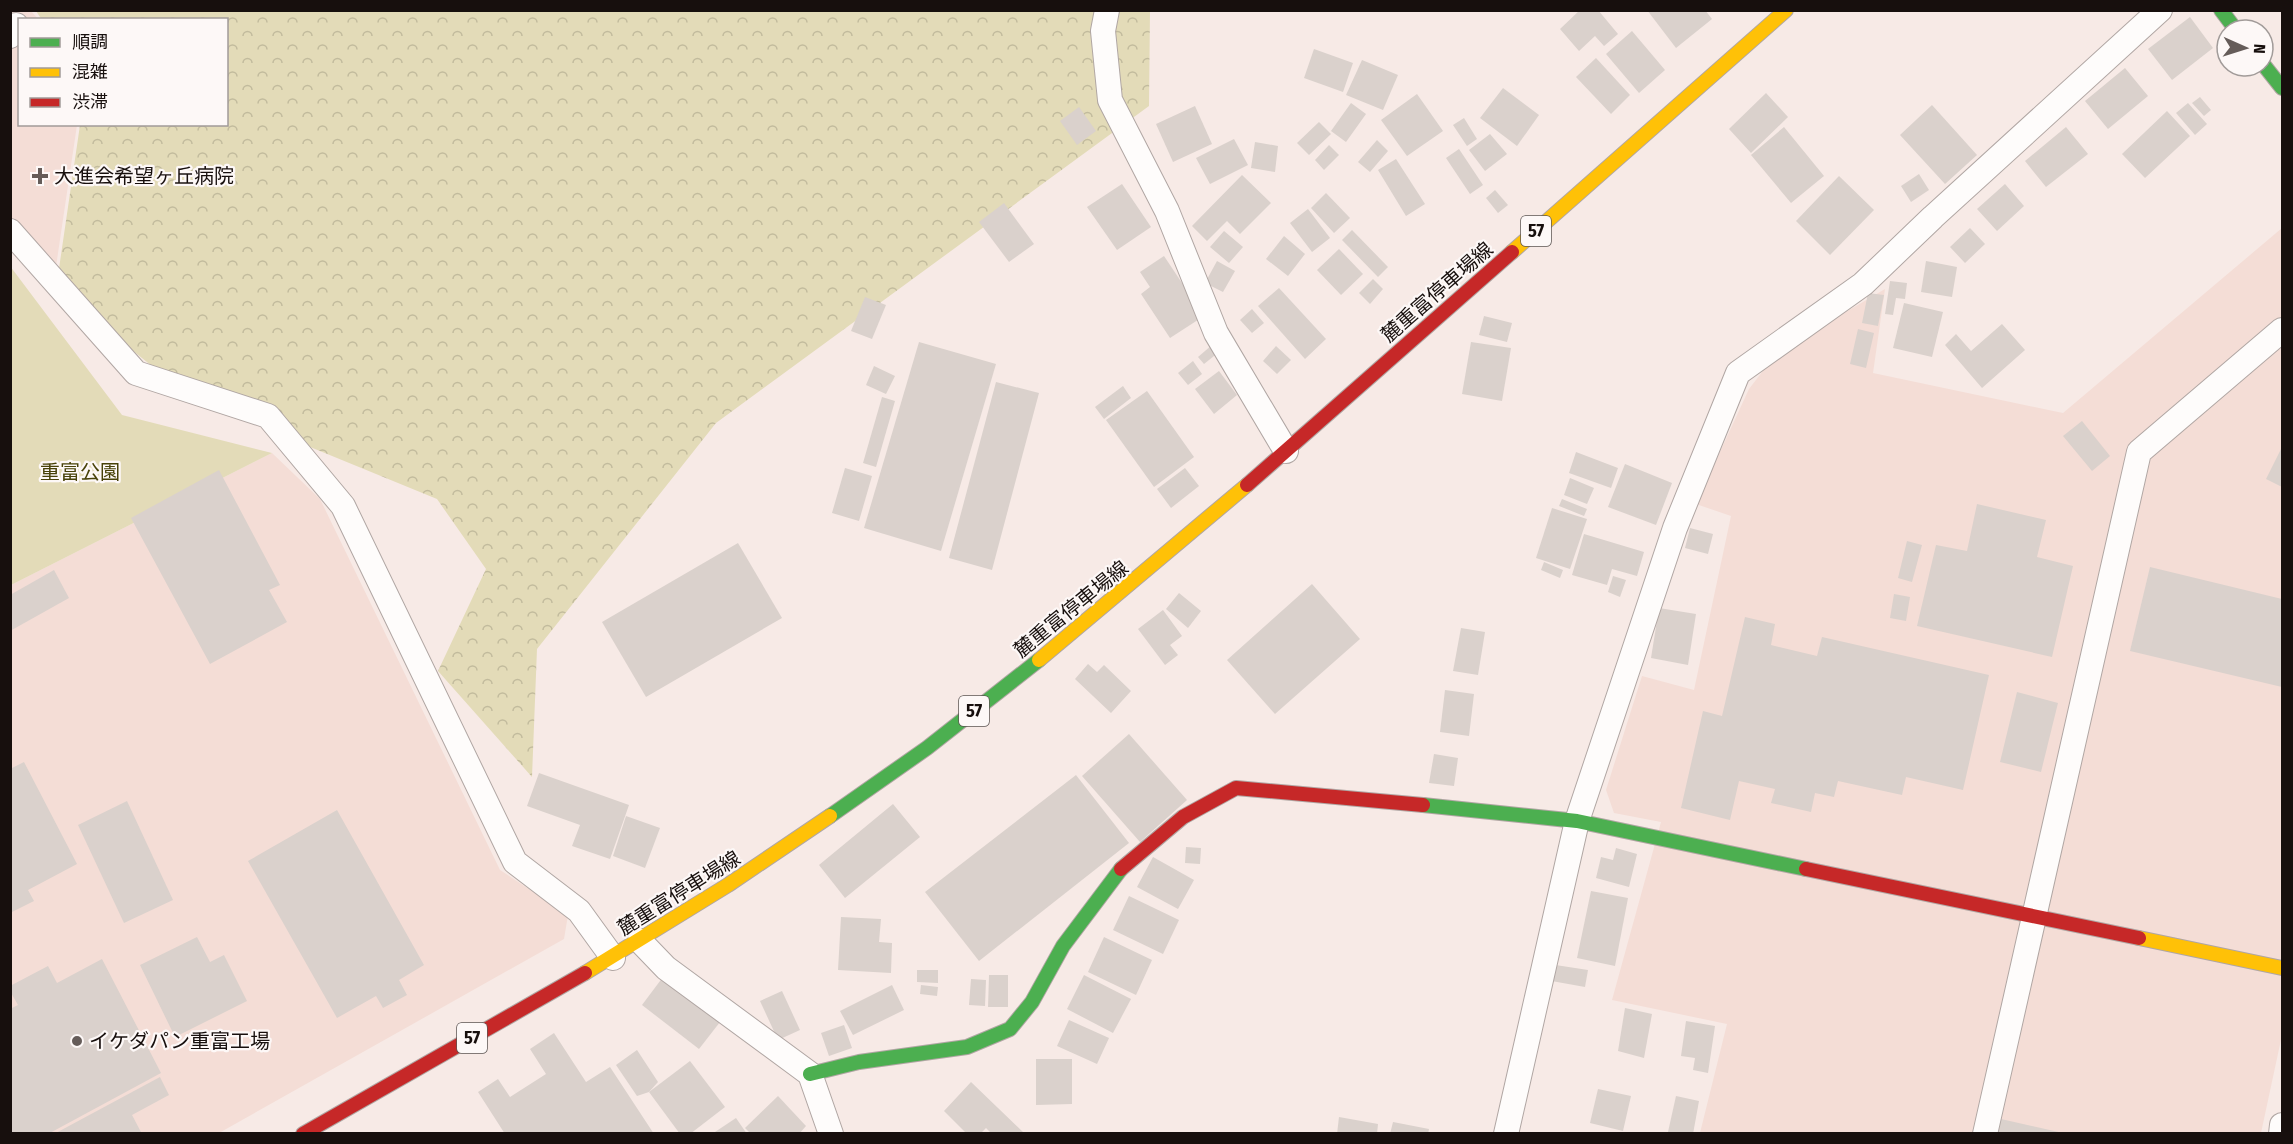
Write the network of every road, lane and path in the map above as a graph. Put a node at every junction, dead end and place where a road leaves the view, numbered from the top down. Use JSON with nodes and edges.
{"nodes":[{"id":1,"x":1107,"y":10,"type":"edge"},
{"id":2,"x":1786,"y":10,"type":"edge"},
{"id":3,"x":2160,"y":10,"type":"edge"},
{"id":4,"x":10,"y":231,"type":"edge"},
{"id":5,"x":2283,"y":330,"type":"edge"},
{"id":6,"x":1286,"y":452,"type":"junction"},
{"id":7,"x":1577,"y":821,"type":"junction"},
{"id":8,"x":2035,"y":916,"type":"junction"},
{"id":9,"x":640,"y":941,"type":"junction"},
{"id":10,"x":613,"y":958,"type":"junction"},
{"id":11,"x":2283,"y":968,"type":"edge"},
{"id":12,"x":810,"y":1074,"type":"junction"},
{"id":13,"x":2283,"y":1125,"type":"edge"},
{"id":14,"x":303,"y":1134,"type":"edge"},
{"id":15,"x":831,"y":1134,"type":"edge"},
{"id":16,"x":1506,"y":1134,"type":"edge"},
{"id":17,"x":1984,"y":1134,"type":"edge"},
{"id":18,"x":2281,"y":1134,"type":"edge"}],
"edges":[{"from":1,"to":6,"type":"street"},
{"from":2,"to":6,"type":"main road","name":"麓重富停車場線","number":"57"},
{"from":3,"to":7,"type":"street"},
{"from":4,"to":10,"type":"street"},
{"from":5,"to":8,"type":"street"},
{"from":6,"to":9,"type":"main road","name":"麓重富停車場線","number":"57"},
{"from":7,"to":8,"type":"main road"},
{"from":7,"to":12,"type":"main road"},
{"from":7,"to":16,"type":"street"},
{"from":8,"to":11,"type":"main road"},
{"from":8,"to":17,"type":"street"},
{"from":9,"to":10,"type":"main road","name":"麓重富停車場線","number":"57"},
{"from":9,"to":12,"type":"street"},
{"from":10,"to":14,"type":"main road","name":"麓重富停車場線","number":"57"},
{"from":12,"to":15,"type":"street"},
{"from":13,"to":18,"type":"street"}]}
